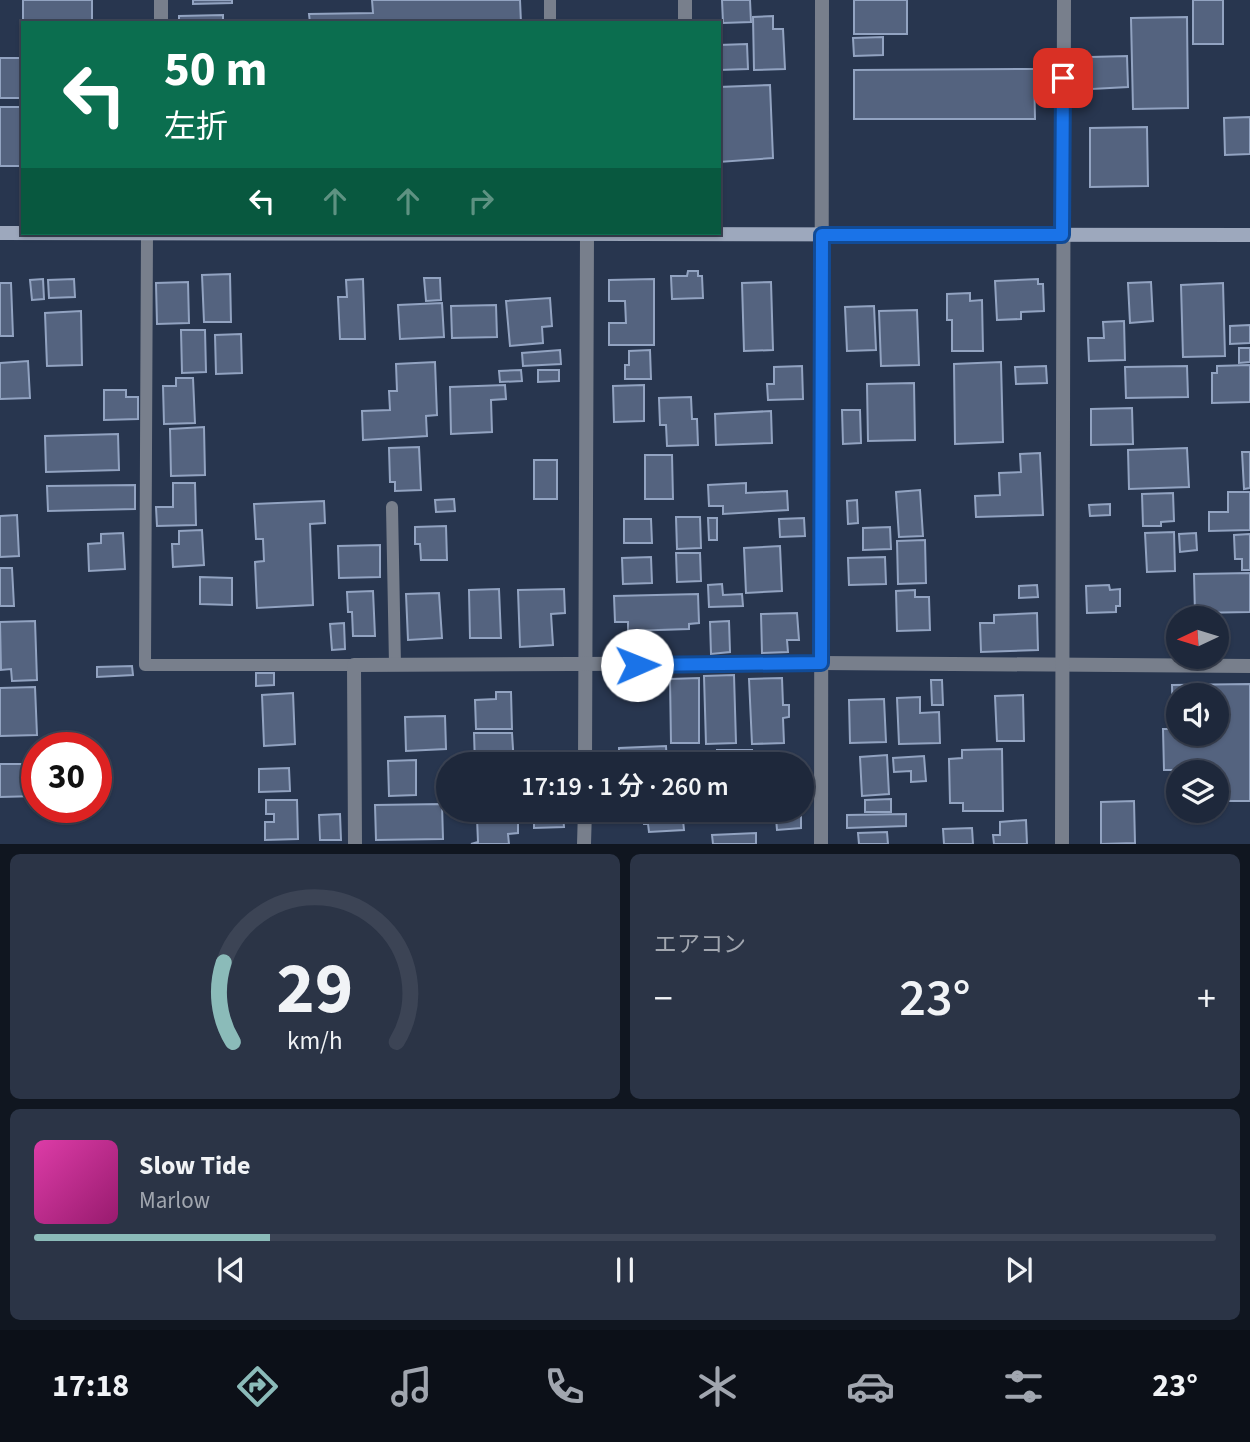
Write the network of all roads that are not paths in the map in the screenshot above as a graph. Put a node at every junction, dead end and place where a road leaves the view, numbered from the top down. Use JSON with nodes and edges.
{"nodes":[{"id":1,"x":161,"y":0,"type":"edge"},
{"id":2,"x":550,"y":0,"type":"edge"},
{"id":3,"x":685,"y":0,"type":"edge"},
{"id":4,"x":822,"y":0,"type":"edge"},
{"id":5,"x":1064,"y":0,"type":"edge"},
{"id":6,"x":161,"y":21,"type":"edge"},
{"id":7,"x":550,"y":21,"type":"edge"},
{"id":8,"x":685,"y":21,"type":"edge"},
{"id":9,"x":0,"y":233,"type":"edge"},
{"id":10,"x":21,"y":233,"type":"edge"},
{"id":11,"x":721,"y":234,"type":"edge"},
{"id":12,"x":156,"y":235,"type":"edge"},
{"id":13,"x":587,"y":235,"type":"edge"},
{"id":14,"x":822,"y":235,"type":"junction"},
{"id":15,"x":1062,"y":235,"type":"junction"},
{"id":16,"x":1250,"y":235,"type":"edge"},
{"id":17,"x":391,"y":507,"type":"dead end"},
{"id":18,"x":821,"y":663,"type":"junction"},
{"id":19,"x":395,"y":664,"type":"junction"},
{"id":20,"x":354,"y":665,"type":"junction"},
{"id":21,"x":585,"y":665,"type":"junction"},
{"id":22,"x":1063,"y":666,"type":"junction"},
{"id":23,"x":1250,"y":666,"type":"edge"},
{"id":24,"x":585,"y":752,"type":"edge"},
{"id":25,"x":584,"y":822,"type":"edge"},
{"id":26,"x":355,"y":844,"type":"edge"},
{"id":27,"x":584,"y":844,"type":"edge"},
{"id":28,"x":821,"y":844,"type":"edge"},
{"id":29,"x":1062,"y":844,"type":"edge"}],
"edges":[{"from":1,"to":6,"type":"street"},
{"from":2,"to":7,"type":"lane"},
{"from":3,"to":8,"type":"street"},
{"from":4,"to":14,"type":"street"},
{"from":5,"to":15,"type":"street"},
{"from":9,"to":10,"type":"main road"},
{"from":11,"to":14,"type":"main road"},
{"from":12,"to":20,"type":"lane"},
{"from":13,"to":21,"type":"street"},
{"from":14,"to":15,"type":"main road"},
{"from":14,"to":18,"type":"street"},
{"from":15,"to":16,"type":"main road"},
{"from":15,"to":22,"type":"street"},
{"from":17,"to":19,"type":"lane"},
{"from":18,"to":21,"type":"street"},
{"from":18,"to":22,"type":"street"},
{"from":18,"to":28,"type":"street"},
{"from":19,"to":20,"type":"street"},
{"from":19,"to":21,"type":"street"},
{"from":20,"to":26,"type":"street"},
{"from":21,"to":24,"type":"street"},
{"from":22,"to":23,"type":"street"},
{"from":22,"to":29,"type":"street"},
{"from":25,"to":27,"type":"street"}]}
